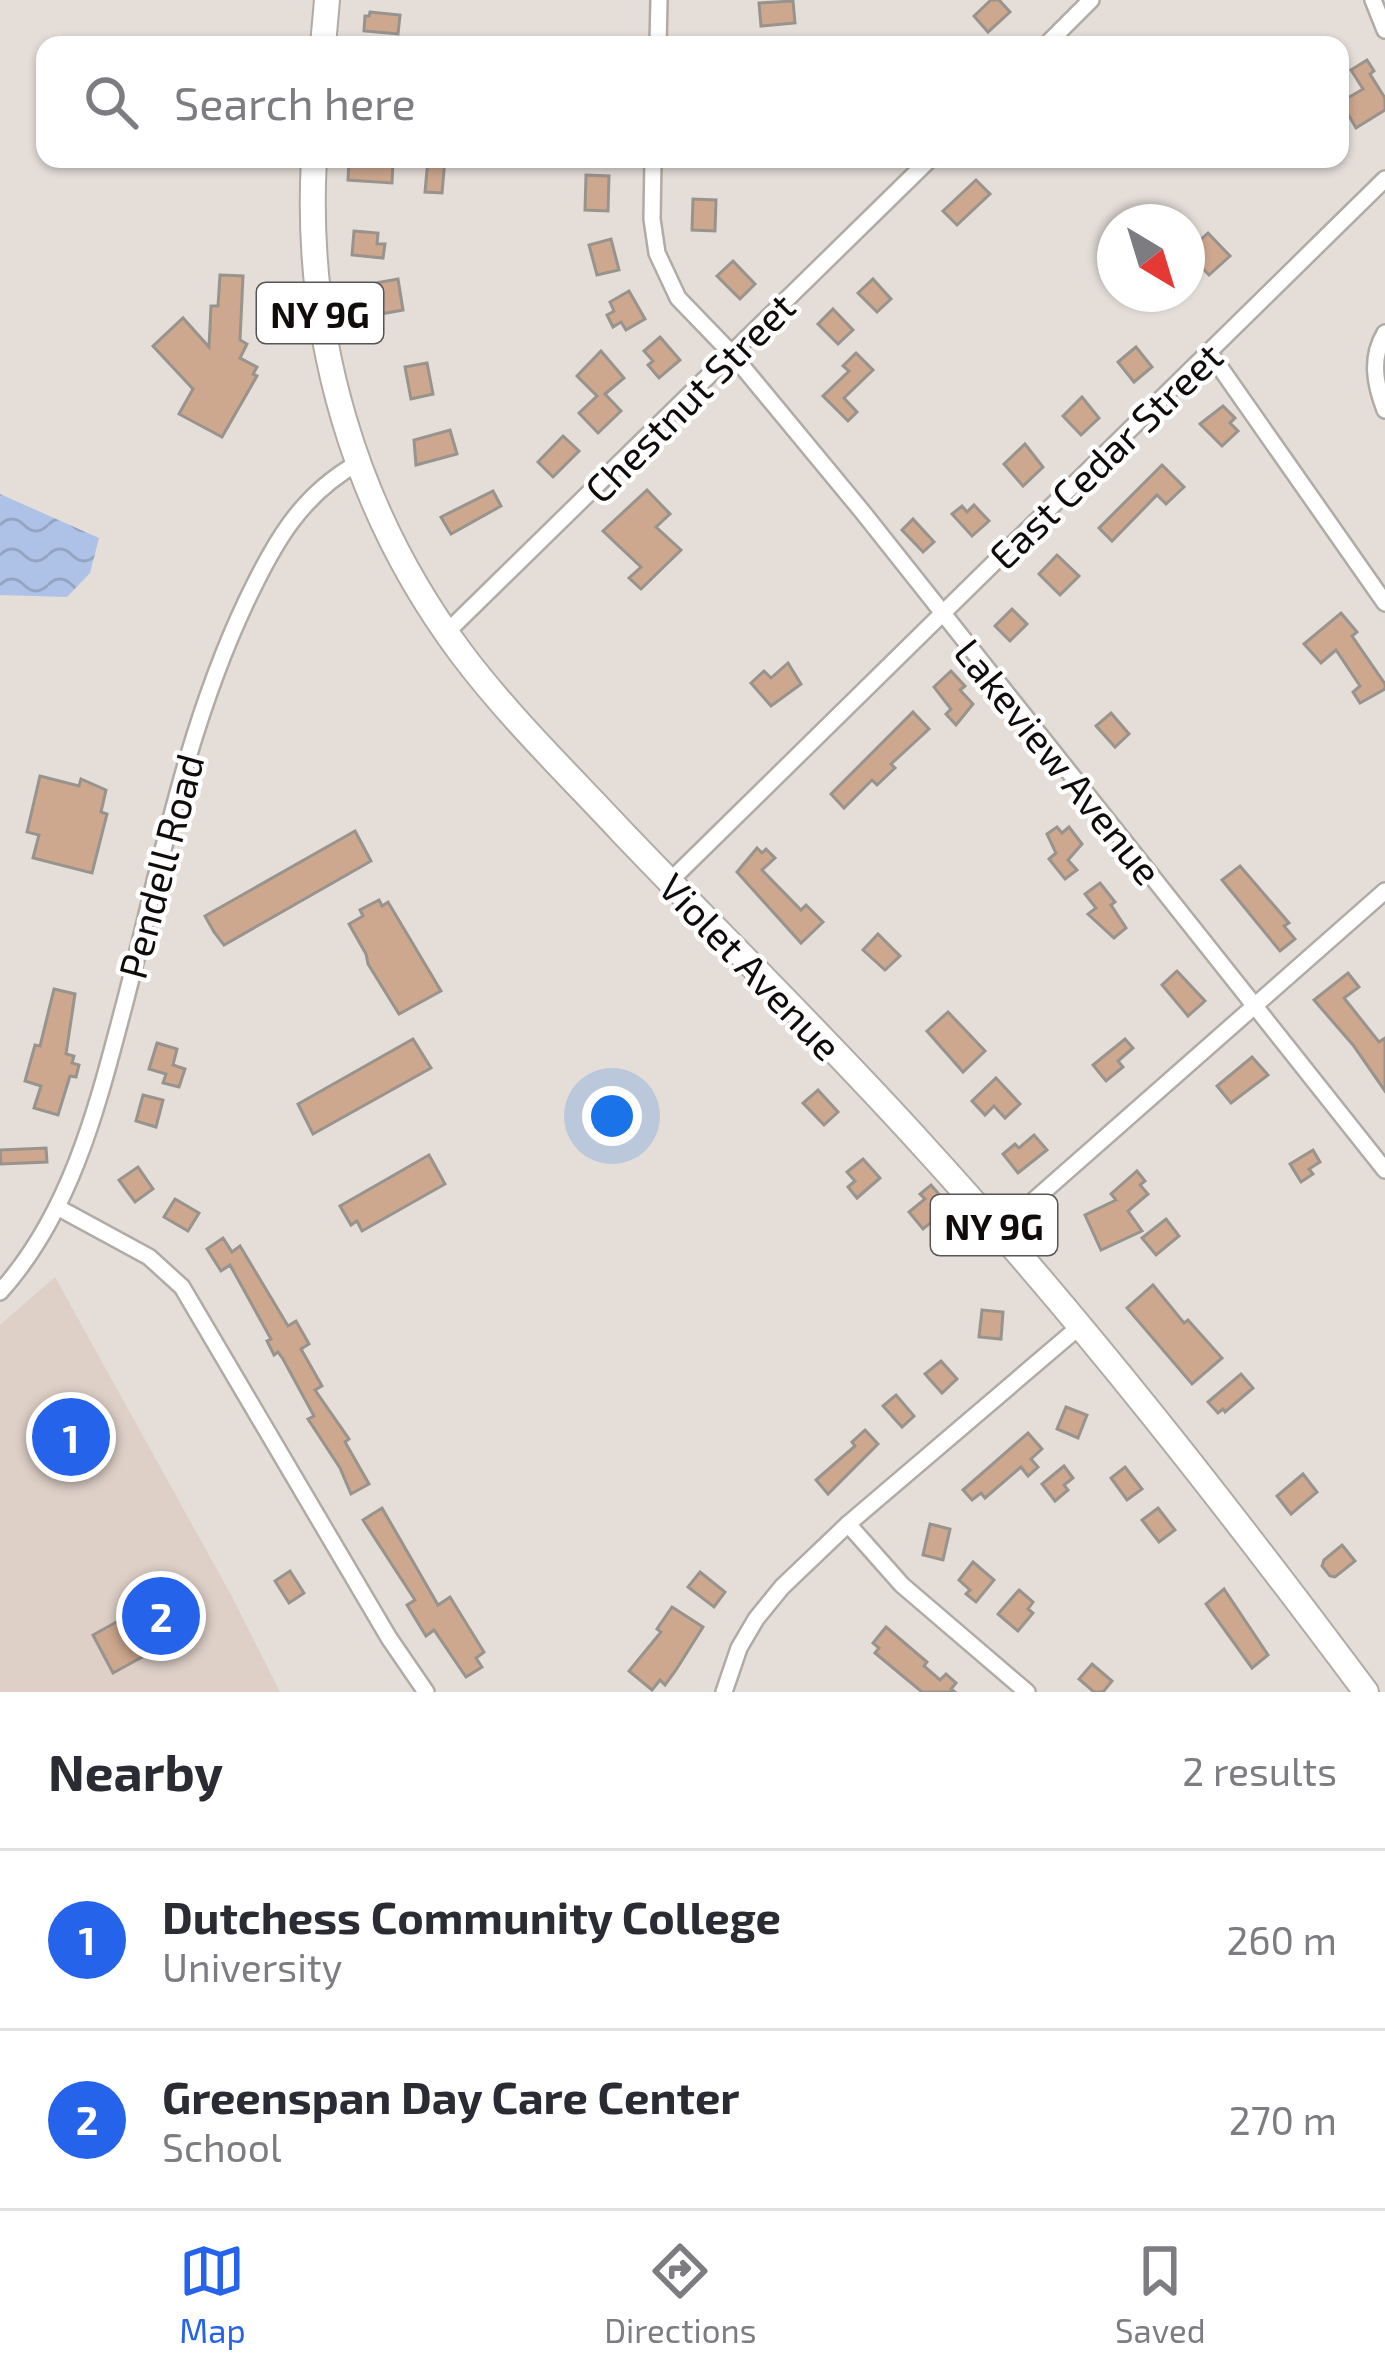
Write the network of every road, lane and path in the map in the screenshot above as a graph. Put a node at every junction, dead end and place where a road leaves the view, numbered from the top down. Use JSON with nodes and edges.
{"nodes":[{"id":1,"x":327,"y":0,"type":"edge"},
{"id":2,"x":659,"y":0,"type":"edge"},
{"id":3,"x":1091,"y":0,"type":"edge"},
{"id":4,"x":1372,"y":0,"type":"edge"},
{"id":5,"x":1385,"y":30,"type":"edge"},
{"id":6,"x":324,"y":36,"type":"edge"},
{"id":7,"x":658,"y":36,"type":"edge"},
{"id":8,"x":1055,"y":36,"type":"edge"},
{"id":9,"x":314,"y":168,"type":"edge"},
{"id":10,"x":653,"y":168,"type":"edge"},
{"id":11,"x":921,"y":168,"type":"edge"},
{"id":12,"x":1385,"y":179,"type":"edge"},
{"id":13,"x":1385,"y":333,"type":"edge"},
{"id":14,"x":1210,"y":353,"type":"junction"},
{"id":15,"x":732,"y":354,"type":"junction"},
{"id":16,"x":1385,"y":410,"type":"edge"},
{"id":17,"x":358,"y":463,"type":"junction"},
{"id":18,"x":1385,"y":603,"type":"edge"},
{"id":19,"x":943,"y":615,"type":"junction"},
{"id":20,"x":446,"y":633,"type":"junction"},
{"id":21,"x":670,"y":882,"type":"junction"},
{"id":22,"x":1385,"y":891,"type":"edge"},
{"id":23,"x":1253,"y":1005,"type":"junction"},
{"id":24,"x":1385,"y":1170,"type":"edge"},
{"id":25,"x":57,"y":1207,"type":"junction"},
{"id":26,"x":999,"y":1231,"type":"junction"},
{"id":27,"x":0,"y":1292,"type":"edge"},
{"id":28,"x":1079,"y":1327,"type":"junction"},
{"id":29,"x":848,"y":1524,"type":"junction"},
{"id":30,"x":1385,"y":1680,"type":"edge"},
{"id":31,"x":426,"y":1692,"type":"edge"},
{"id":32,"x":724,"y":1692,"type":"edge"},
{"id":33,"x":1028,"y":1692,"type":"edge"},
{"id":34,"x":1370,"y":1692,"type":"edge"}],
"edges":[{"from":1,"to":6,"type":"main road"},
{"from":2,"to":7,"type":"street"},
{"from":3,"to":8,"type":"street"},
{"from":4,"to":5,"type":"street"},
{"from":9,"to":17,"type":"main road","name":"Violet Avenue","number":"NY 9G"},
{"from":10,"to":15,"type":"street","name":"Lakeview Avenue"},
{"from":11,"to":15,"type":"street","name":"Chestnut Street"},
{"from":12,"to":14,"type":"street","name":"East Cedar Street"},
{"from":13,"to":16,"type":"street"},
{"from":14,"to":18,"type":"street"},
{"from":14,"to":19,"type":"street","name":"East Cedar Street"},
{"from":15,"to":19,"type":"street","name":"Lakeview Avenue"},
{"from":15,"to":20,"type":"street","name":"Chestnut Street"},
{"from":17,"to":20,"type":"main road","name":"Violet Avenue","number":"NY 9G"},
{"from":17,"to":25,"type":"street","name":"Pendell Road"},
{"from":19,"to":21,"type":"street","name":"East Cedar Street"},
{"from":19,"to":23,"type":"street","name":"Lakeview Avenue"},
{"from":20,"to":21,"type":"main road","name":"Violet Avenue","number":"NY 9G"},
{"from":21,"to":26,"type":"main road","name":"Violet Avenue","number":"NY 9G"},
{"from":22,"to":23,"type":"street"},
{"from":23,"to":24,"type":"street","name":"Lakeview Avenue"},
{"from":23,"to":26,"type":"street"},
{"from":25,"to":27,"type":"street","name":"Pendell Road"},
{"from":25,"to":31,"type":"street"},
{"from":26,"to":28,"type":"main road","name":"Violet Avenue","number":"NY 9G"},
{"from":28,"to":29,"type":"street"},
{"from":28,"to":34,"type":"main road","name":"Violet Avenue","number":"NY 9G"},
{"from":29,"to":32,"type":"street"},
{"from":29,"to":33,"type":"street"},
{"from":30,"to":34,"type":"street"}]}
